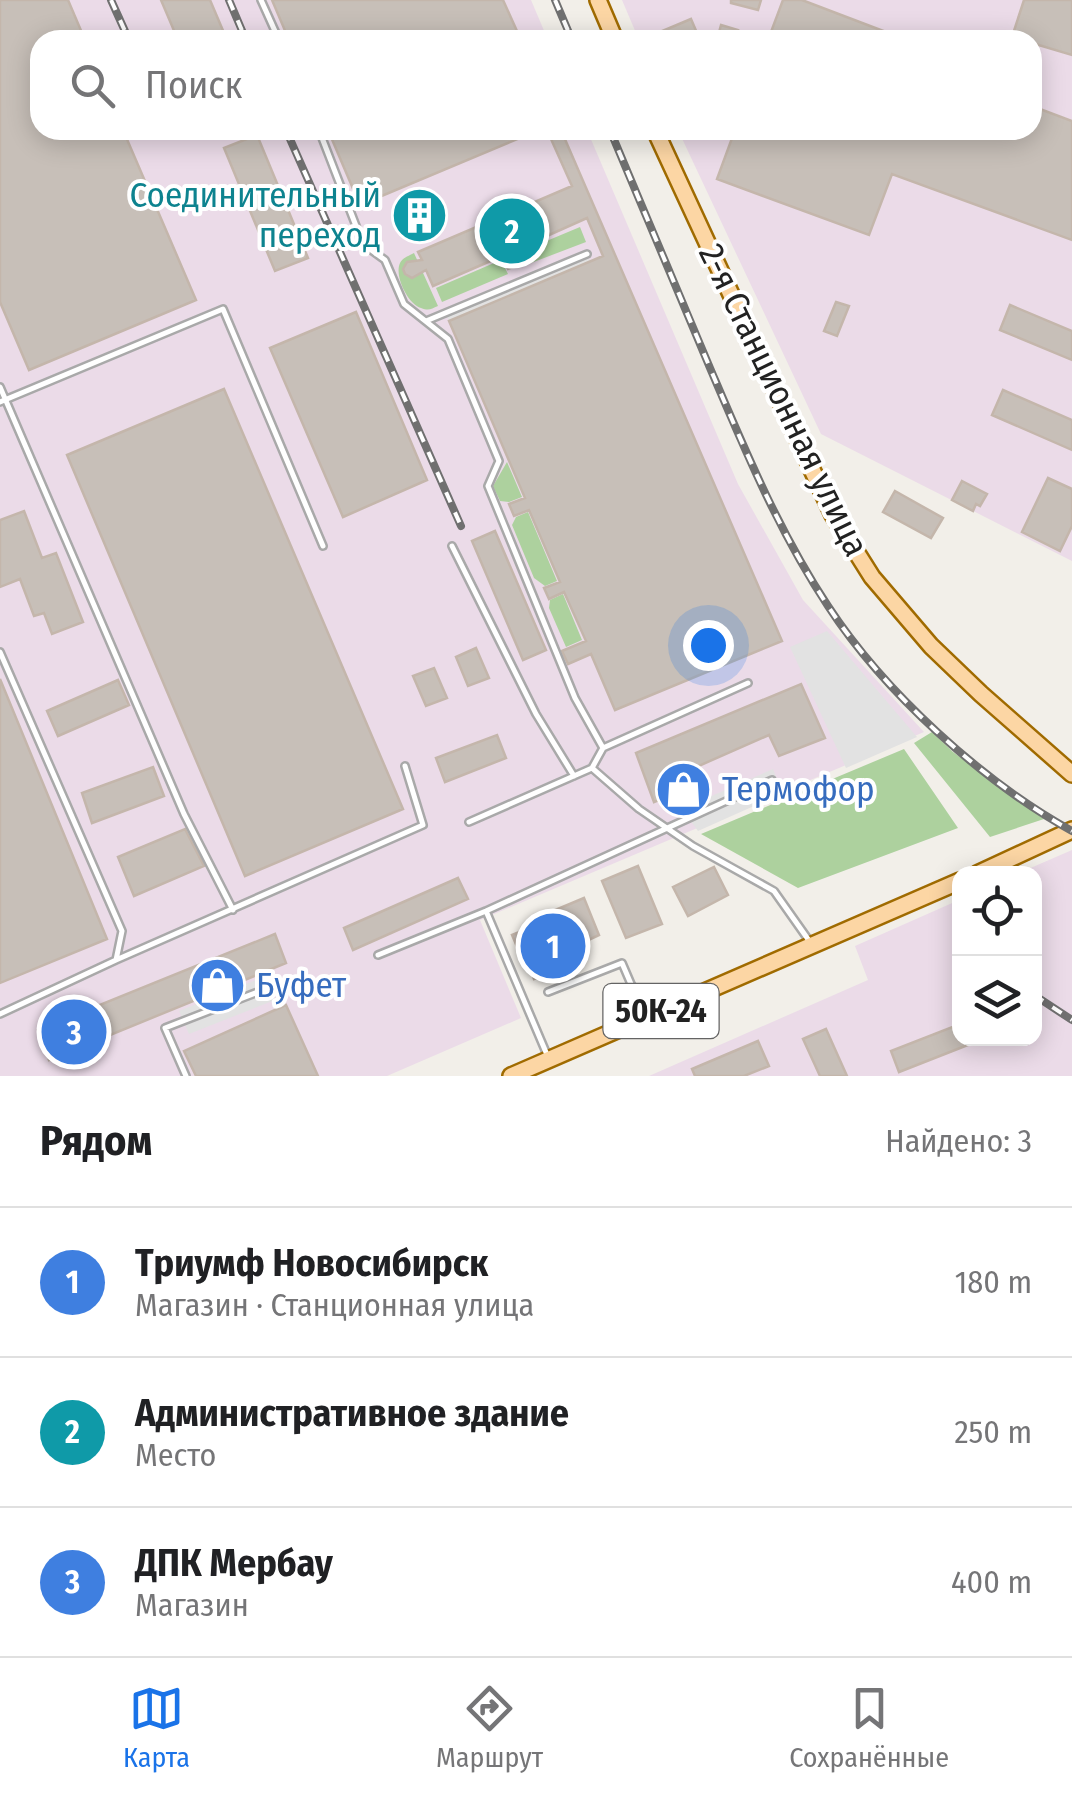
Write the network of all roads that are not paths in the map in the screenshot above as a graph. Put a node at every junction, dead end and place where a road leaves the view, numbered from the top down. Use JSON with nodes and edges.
{"nodes":[{"id":1,"x":262,"y":0,"type":"edge"},
{"id":2,"x":598,"y":0,"type":"edge"},
{"id":3,"x":275,"y":30,"type":"edge"},
{"id":4,"x":611,"y":30,"type":"edge"},
{"id":5,"x":322,"y":140,"type":"edge"},
{"id":6,"x":660,"y":140,"type":"edge"},
{"id":7,"x":587,"y":254,"type":"dead end"},
{"id":8,"x":426,"y":322,"type":"junction"},
{"id":9,"x":0,"y":387,"type":"edge"},
{"id":10,"x":3,"y":401,"type":"edge"},
{"id":11,"x":323,"y":546,"type":"dead end"},
{"id":12,"x":452,"y":546,"type":"dead end"},
{"id":13,"x":0,"y":652,"type":"edge"},
{"id":14,"x":748,"y":684,"type":"dead end"},
{"id":15,"x":603,"y":748,"type":"junction"},
{"id":16,"x":406,"y":766,"type":"dead end"},
{"id":17,"x":592,"y":768,"type":"junction"},
{"id":18,"x":1072,"y":774,"type":"edge"},
{"id":19,"x":574,"y":776,"type":"junction"},
{"id":20,"x":772,"y":780,"type":"dead end"},
{"id":21,"x":469,"y":822,"type":"dead end"},
{"id":22,"x":669,"y":828,"type":"junction"},
{"id":23,"x":1072,"y":830,"type":"edge"},
{"id":24,"x":993,"y":866,"type":"edge"},
{"id":25,"x":952,"y":884,"type":"edge"},
{"id":26,"x":233,"y":910,"type":"junction"},
{"id":27,"x":486,"y":911,"type":"junction"},
{"id":28,"x":812,"y":945,"type":"junction"},
{"id":29,"x":378,"y":955,"type":"dead end"},
{"id":30,"x":116,"y":960,"type":"junction"},
{"id":31,"x":263,"y":990,"type":"dead end"},
{"id":32,"x":548,"y":992,"type":"dead end"},
{"id":33,"x":0,"y":1014,"type":"edge"},
{"id":34,"x":652,"y":1015,"type":"junction"},
{"id":35,"x":549,"y":1060,"type":"junction"},
{"id":36,"x":186,"y":1076,"type":"edge"},
{"id":37,"x":511,"y":1076,"type":"edge"}],
"edges":[{"from":1,"to":3,"type":"lane"},
{"from":2,"to":4,"type":"main road"},
{"from":5,"to":8,"type":"lane"},
{"from":6,"to":18,"type":"main road","name":"2-я Станционная улица"},
{"from":7,"to":8,"type":"lane"},
{"from":8,"to":15,"type":"lane"},
{"from":9,"to":10,"type":"lane"},
{"from":10,"to":11,"type":"lane"},
{"from":10,"to":26,"type":"lane"},
{"from":12,"to":19,"type":"lane"},
{"from":13,"to":30,"type":"lane"},
{"from":14,"to":15,"type":"lane"},
{"from":15,"to":17,"type":"lane"},
{"from":16,"to":26,"type":"lane"},
{"from":17,"to":19,"type":"lane"},
{"from":17,"to":22,"type":"lane"},
{"from":19,"to":21,"type":"lane"},
{"from":20,"to":22,"type":"lane"},
{"from":22,"to":27,"type":"lane"},
{"from":22,"to":28,"type":"lane"},
{"from":23,"to":24,"type":"main road"},
{"from":25,"to":28,"type":"main road","number":"50К-24"},
{"from":26,"to":30,"type":"lane"},
{"from":27,"to":29,"type":"lane"},
{"from":27,"to":35,"type":"lane"},
{"from":28,"to":34,"type":"main road","number":"50К-24"},
{"from":30,"to":33,"type":"lane"},
{"from":31,"to":36,"type":"lane"},
{"from":32,"to":34,"type":"lane"},
{"from":34,"to":35,"type":"main road","number":"50К-24"},
{"from":35,"to":37,"type":"main road","number":"50К-24"}]}
